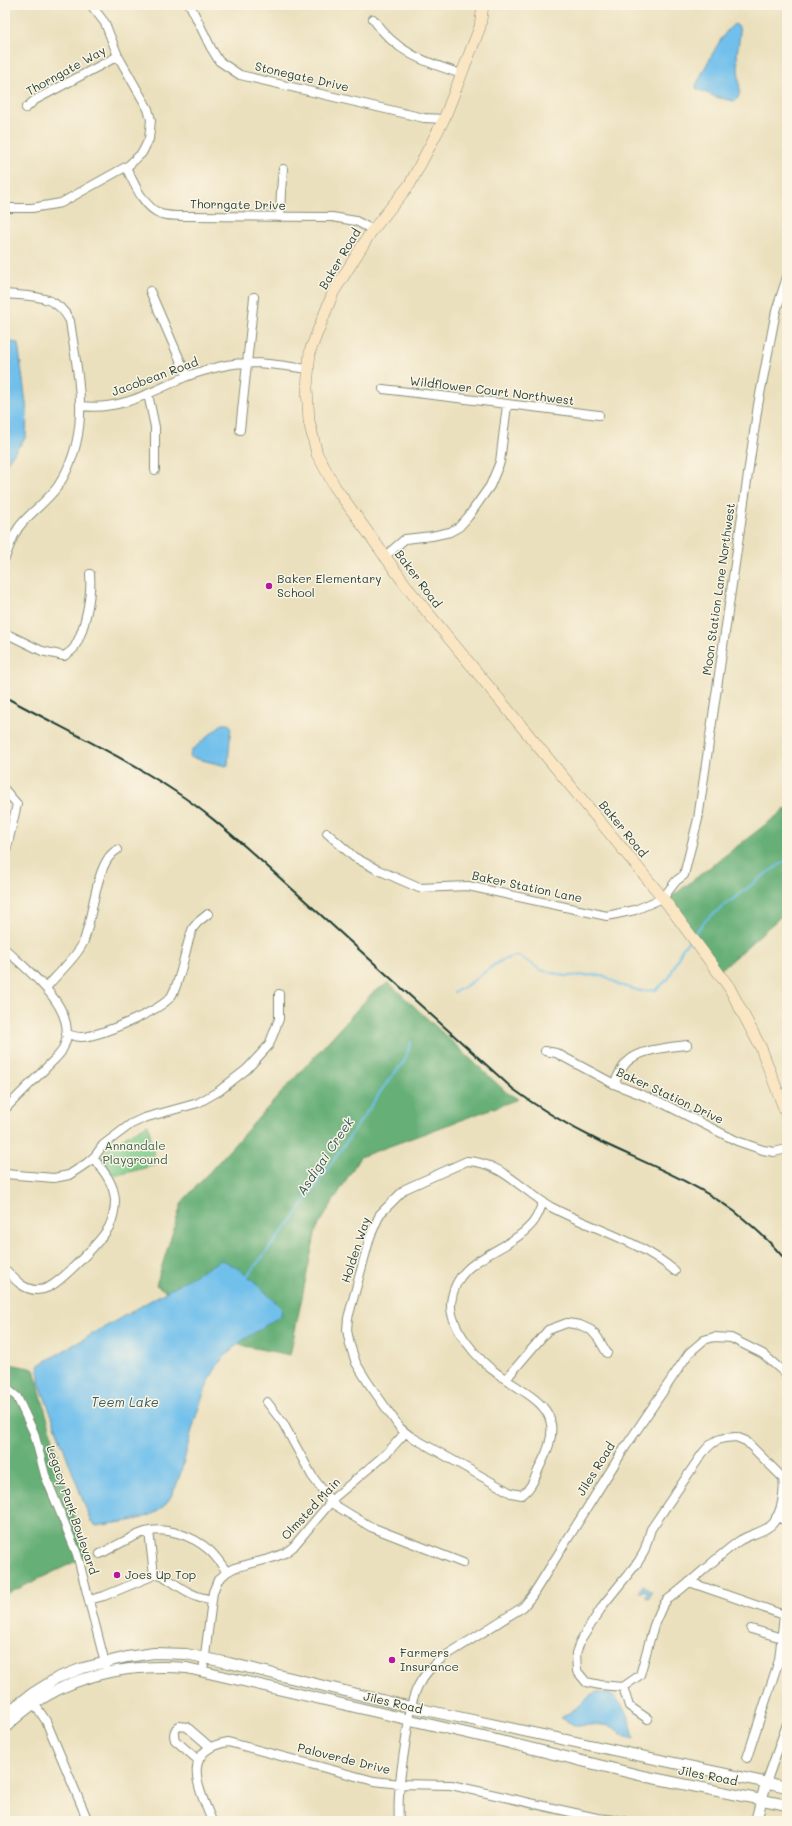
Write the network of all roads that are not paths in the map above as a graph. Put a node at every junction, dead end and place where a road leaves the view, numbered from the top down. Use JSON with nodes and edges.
{"nodes":[{"id":1,"x":91,"y":5,"type":"edge"},
{"id":2,"x":190,"y":5,"type":"edge"},
{"id":3,"x":483,"y":5,"type":"edge"},
{"id":4,"x":373,"y":19,"type":"dead end"},
{"id":5,"x":118,"y":56,"type":"junction"},
{"id":6,"x":462,"y":74,"type":"junction"},
{"id":7,"x":26,"y":108,"type":"dead end"},
{"id":8,"x":444,"y":119,"type":"junction"},
{"id":9,"x":126,"y":167,"type":"junction"},
{"id":10,"x":284,"y":169,"type":"dead end"},
{"id":11,"x":5,"y":208,"type":"edge"},
{"id":12,"x":280,"y":217,"type":"junction"},
{"id":13,"x":373,"y":230,"type":"junction"},
{"id":14,"x":787,"y":277,"type":"edge"},
{"id":15,"x":150,"y":291,"type":"dead end"},
{"id":16,"x":5,"y":294,"type":"edge"},
{"id":17,"x":254,"y":297,"type":"dead end"},
{"id":18,"x":248,"y":363,"type":"junction"},
{"id":19,"x":309,"y":369,"type":"junction"},
{"id":20,"x":187,"y":376,"type":"junction"},
{"id":21,"x":383,"y":389,"type":"dead end"},
{"id":22,"x":148,"y":394,"type":"junction"},
{"id":23,"x":506,"y":404,"type":"junction"},
{"id":24,"x":81,"y":406,"type":"junction"},
{"id":25,"x":599,"y":415,"type":"dead end"},
{"id":26,"x":240,"y":430,"type":"dead end"},
{"id":27,"x":155,"y":470,"type":"dead end"},
{"id":28,"x":384,"y":557,"type":"junction"},
{"id":29,"x":5,"y":558,"type":"edge"},
{"id":30,"x":90,"y":574,"type":"dead end"},
{"id":31,"x":5,"y":633,"type":"edge"},
{"id":32,"x":5,"y":790,"type":"edge"},
{"id":33,"x":327,"y":833,"type":"dead end"},
{"id":34,"x":117,"y":850,"type":"dead end"},
{"id":35,"x":5,"y":856,"type":"edge"},
{"id":36,"x":663,"y":898,"type":"junction"},
{"id":37,"x":208,"y":914,"type":"dead end"},
{"id":38,"x":5,"y":949,"type":"edge"},
{"id":39,"x":46,"y":988,"type":"junction"},
{"id":40,"x":279,"y":994,"type":"dead end"},
{"id":41,"x":66,"y":1034,"type":"junction"},
{"id":42,"x":687,"y":1045,"type":"dead end"},
{"id":43,"x":545,"y":1051,"type":"dead end"},
{"id":44,"x":614,"y":1084,"type":"junction"},
{"id":45,"x":5,"y":1109,"type":"edge"},
{"id":46,"x":787,"y":1116,"type":"edge"},
{"id":47,"x":787,"y":1149,"type":"edge"},
{"id":48,"x":93,"y":1158,"type":"junction"},
{"id":49,"x":5,"y":1174,"type":"edge"},
{"id":50,"x":543,"y":1202,"type":"junction"},
{"id":51,"x":7,"y":1271,"type":"dead end"},
{"id":52,"x":675,"y":1271,"type":"dead end"},
{"id":53,"x":607,"y":1353,"type":"dead end"},
{"id":54,"x":787,"y":1376,"type":"edge"},
{"id":55,"x":507,"y":1378,"type":"junction"},
{"id":56,"x":5,"y":1387,"type":"edge"},
{"id":57,"x":267,"y":1402,"type":"dead end"},
{"id":58,"x":405,"y":1433,"type":"junction"},
{"id":59,"x":785,"y":1484,"type":"edge"},
{"id":60,"x":331,"y":1502,"type":"junction"},
{"id":61,"x":776,"y":1517,"type":"junction"},
{"id":62,"x":787,"y":1521,"type":"edge"},
{"id":63,"x":148,"y":1531,"type":"junction"},
{"id":64,"x":100,"y":1554,"type":"dead end"},
{"id":65,"x":463,"y":1563,"type":"dead end"},
{"id":66,"x":227,"y":1572,"type":"junction"},
{"id":67,"x":154,"y":1574,"type":"junction"},
{"id":68,"x":689,"y":1582,"type":"junction"},
{"id":69,"x":212,"y":1599,"type":"junction"},
{"id":70,"x":89,"y":1600,"type":"junction"},
{"id":71,"x":786,"y":1616,"type":"edge"},
{"id":72,"x":751,"y":1629,"type":"dead end"},
{"id":73,"x":782,"y":1638,"type":"junction"},
{"id":74,"x":206,"y":1658,"type":"junction"},
{"id":75,"x":104,"y":1662,"type":"junction"},
{"id":76,"x":203,"y":1671,"type":"junction"},
{"id":77,"x":107,"y":1672,"type":"junction"},
{"id":78,"x":623,"y":1687,"type":"junction"},
{"id":79,"x":34,"y":1704,"type":"junction"},
{"id":80,"x":411,"y":1707,"type":"junction"},
{"id":81,"x":5,"y":1714,"type":"edge"},
{"id":82,"x":648,"y":1719,"type":"dead end"},
{"id":83,"x":409,"y":1720,"type":"junction"},
{"id":84,"x":787,"y":1724,"type":"edge"},
{"id":85,"x":5,"y":1728,"type":"edge"},
{"id":86,"x":210,"y":1747,"type":"junction"},
{"id":87,"x":746,"y":1758,"type":"dead end"},
{"id":88,"x":198,"y":1760,"type":"junction"},
{"id":89,"x":766,"y":1783,"type":"junction"},
{"id":90,"x":400,"y":1784,"type":"junction"},
{"id":91,"x":787,"y":1788,"type":"edge"},
{"id":92,"x":762,"y":1800,"type":"junction"},
{"id":93,"x":787,"y":1805,"type":"edge"},
{"id":94,"x":88,"y":1821,"type":"edge"},
{"id":95,"x":212,"y":1821,"type":"edge"},
{"id":96,"x":399,"y":1821,"type":"edge"},
{"id":97,"x":624,"y":1821,"type":"edge"},
{"id":98,"x":756,"y":1821,"type":"edge"}],
"edges":[{"from":1,"to":5,"type":"street"},
{"from":2,"to":8,"type":"street","name":"Stonegate Drive"},
{"from":3,"to":6,"type":"main road","name":"Baker Road"},
{"from":4,"to":6,"type":"street"},
{"from":5,"to":7,"type":"street","name":"Thorngate Way"},
{"from":5,"to":9,"type":"street"},
{"from":6,"to":8,"type":"main road","name":"Baker Road"},
{"from":8,"to":13,"type":"main road","name":"Baker Road"},
{"from":9,"to":11,"type":"street"},
{"from":9,"to":12,"type":"street","name":"Thorngate Drive"},
{"from":10,"to":12,"type":"street"},
{"from":12,"to":13,"type":"street","name":"Thorngate Drive"},
{"from":13,"to":19,"type":"main road","name":"Baker Road"},
{"from":14,"to":36,"type":"street","name":"Moon Station Lane Northwest"},
{"from":15,"to":20,"type":"street"},
{"from":16,"to":24,"type":"street"},
{"from":17,"to":18,"type":"street"},
{"from":18,"to":19,"type":"street","name":"Jacobean Road"},
{"from":18,"to":20,"type":"street","name":"Jacobean Road"},
{"from":18,"to":26,"type":"street"},
{"from":19,"to":28,"type":"main road","name":"Baker Road"},
{"from":20,"to":22,"type":"street","name":"Jacobean Road"},
{"from":21,"to":23,"type":"street","name":"Wildflower Court Northwest"},
{"from":22,"to":24,"type":"street","name":"Jacobean Road"},
{"from":22,"to":27,"type":"street"},
{"from":23,"to":25,"type":"street","name":"Wildflower Court Northwest"},
{"from":23,"to":28,"type":"street"},
{"from":24,"to":29,"type":"street"},
{"from":28,"to":36,"type":"main road","name":"Baker Road"},
{"from":30,"to":31,"type":"street"},
{"from":32,"to":35,"type":"street"},
{"from":33,"to":36,"type":"street","name":"Baker Station Lane"},
{"from":34,"to":39,"type":"street"},
{"from":36,"to":46,"type":"main road","name":"Baker Road"},
{"from":37,"to":41,"type":"street"},
{"from":38,"to":39,"type":"street"},
{"from":39,"to":41,"type":"street"},
{"from":40,"to":48,"type":"street"},
{"from":41,"to":45,"type":"street"},
{"from":42,"to":44,"type":"street"},
{"from":43,"to":44,"type":"street","name":"Baker Station Drive"},
{"from":44,"to":47,"type":"street","name":"Baker Station Drive"},
{"from":48,"to":49,"type":"street"},
{"from":48,"to":51,"type":"street"},
{"from":50,"to":52,"type":"street","name":"Holden Way"},
{"from":50,"to":55,"type":"street","name":"Holden Way"},
{"from":50,"to":58,"type":"street","name":"Holden Way"},
{"from":53,"to":55,"type":"street"},
{"from":54,"to":80,"type":"street","name":"Jiles Road"},
{"from":55,"to":58,"type":"street","name":"Holden Way"},
{"from":56,"to":70,"type":"street","name":"Legacy Park Boulevard"},
{"from":57,"to":60,"type":"street"},
{"from":58,"to":60,"type":"street","name":"Olmsted Main"},
{"from":59,"to":61,"type":"street"},
{"from":59,"to":78,"type":"street"},
{"from":60,"to":65,"type":"street"},
{"from":60,"to":66,"type":"street","name":"Olmsted Main"},
{"from":61,"to":62,"type":"street"},
{"from":61,"to":68,"type":"street"},
{"from":63,"to":64,"type":"street"},
{"from":63,"to":66,"type":"street"},
{"from":63,"to":67,"type":"street"},
{"from":66,"to":69,"type":"street","name":"Olmsted Main"},
{"from":67,"to":69,"type":"street"},
{"from":67,"to":70,"type":"street"},
{"from":68,"to":71,"type":"street"},
{"from":68,"to":78,"type":"street"},
{"from":69,"to":74,"type":"street","name":"Olmsted Main"},
{"from":70,"to":75,"type":"street","name":"Legacy Park Boulevard"},
{"from":71,"to":73,"type":"street"},
{"from":72,"to":73,"type":"street"},
{"from":73,"to":87,"type":"street"},
{"from":74,"to":75,"type":"street","name":"Jiles Road"},
{"from":74,"to":76,"type":"street","name":"Olmsted Main"},
{"from":74,"to":80,"type":"street","name":"Jiles Road"},
{"from":75,"to":77,"type":"street","name":"Legacy Park Boulevard"},
{"from":75,"to":81,"type":"street","name":"Jiles Road"},
{"from":76,"to":77,"type":"street","name":"Jiles Road"},
{"from":76,"to":83,"type":"street","name":"Jiles Road"},
{"from":77,"to":79,"type":"street","name":"Jiles Road"},
{"from":78,"to":82,"type":"street"},
{"from":79,"to":85,"type":"street","name":"Jiles Road"},
{"from":79,"to":94,"type":"street"},
{"from":80,"to":83,"type":"street"},
{"from":80,"to":89,"type":"street","name":"Jiles Road"},
{"from":83,"to":90,"type":"street"},
{"from":83,"to":92,"type":"street","name":"Jiles Road"},
{"from":84,"to":89,"type":"street"},
{"from":86,"to":88,"type":"street"},
{"from":86,"to":88,"type":"street"},
{"from":86,"to":90,"type":"street","name":"Paloverde Drive"},
{"from":88,"to":95,"type":"street"},
{"from":89,"to":91,"type":"street","name":"Jiles Road"},
{"from":89,"to":92,"type":"street"},
{"from":90,"to":96,"type":"street"},
{"from":90,"to":97,"type":"street","name":"Paloverde Drive"},
{"from":92,"to":93,"type":"street","name":"Jiles Road"},
{"from":92,"to":98,"type":"street"}]}
